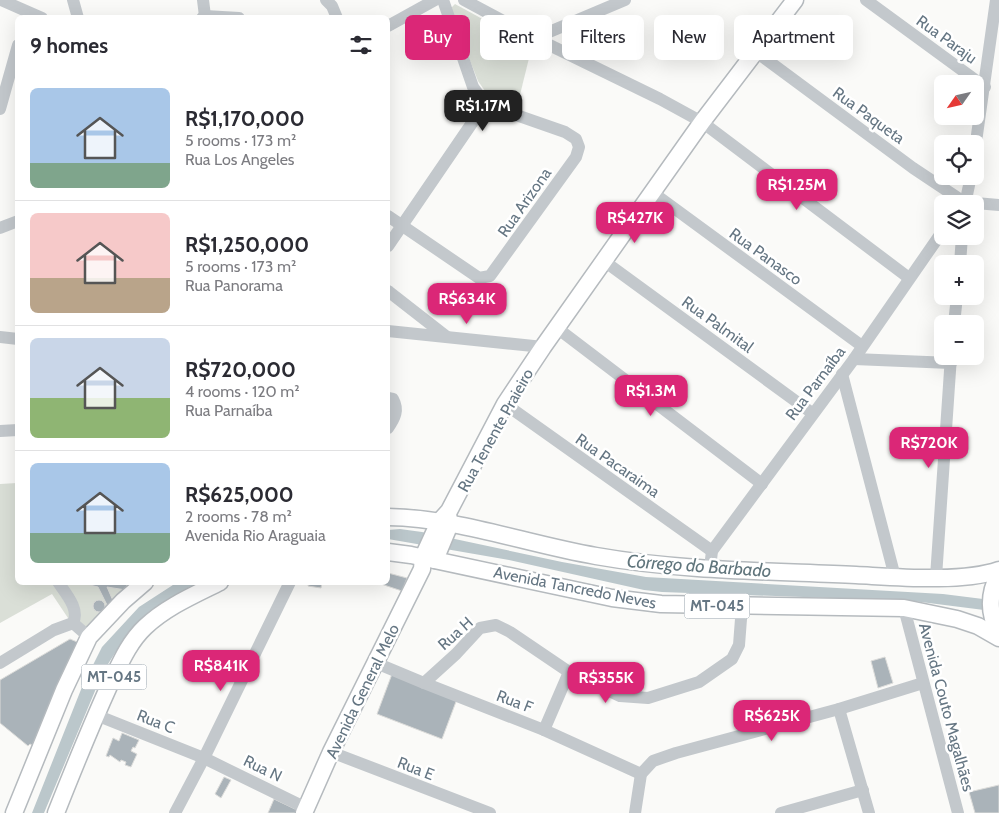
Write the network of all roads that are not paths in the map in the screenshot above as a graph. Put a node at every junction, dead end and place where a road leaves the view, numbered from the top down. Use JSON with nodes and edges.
{"nodes":[{"id":1,"x":1,"y":0,"type":"edge"},
{"id":2,"x":73,"y":0,"type":"edge"},
{"id":3,"x":203,"y":0,"type":"edge"},
{"id":4,"x":326,"y":0,"type":"edge"},
{"id":5,"x":435,"y":0,"type":"edge"},
{"id":6,"x":444,"y":0,"type":"edge"},
{"id":7,"x":464,"y":0,"type":"edge"},
{"id":8,"x":626,"y":0,"type":"edge"},
{"id":9,"x":795,"y":0,"type":"edge"},
{"id":10,"x":866,"y":0,"type":"edge"},
{"id":11,"x":996,"y":0,"type":"edge"},
{"id":12,"x":28,"y":9,"type":"edge"},
{"id":13,"x":77,"y":15,"type":"edge"},
{"id":14,"x":203,"y":15,"type":"edge"},
{"id":15,"x":336,"y":15,"type":"edge"},
{"id":16,"x":492,"y":15,"type":"edge"},
{"id":17,"x":783,"y":15,"type":"edge"},
{"id":18,"x":390,"y":25,"type":"edge"},
{"id":19,"x":996,"y":29,"type":"edge"},
{"id":20,"x":552,"y":31,"type":"edge"},
{"id":21,"x":552,"y":46,"type":"edge"},
{"id":22,"x":15,"y":56,"type":"edge"},
{"id":23,"x":748,"y":60,"type":"edge"},
{"id":24,"x":767,"y":60,"type":"edge"},
{"id":25,"x":985,"y":87,"type":"junction"},
{"id":26,"x":485,"y":104,"type":"junction"},
{"id":27,"x":0,"y":109,"type":"edge"},
{"id":28,"x":702,"y":122,"type":"junction"},
{"id":29,"x":977,"y":135,"type":"edge"},
{"id":30,"x":652,"y":192,"type":"junction"},
{"id":31,"x":952,"y":195,"type":"edge"},
{"id":32,"x":984,"y":205,"type":"edge"},
{"id":33,"x":999,"y":206,"type":"edge"},
{"id":34,"x":390,"y":217,"type":"edge"},
{"id":35,"x":15,"y":223,"type":"edge"},
{"id":36,"x":402,"y":226,"type":"junction"},
{"id":37,"x":0,"y":228,"type":"edge"},
{"id":38,"x":390,"y":243,"type":"edge"},
{"id":39,"x":934,"y":243,"type":"edge"},
{"id":40,"x":604,"y":262,"type":"junction"},
{"id":41,"x":909,"y":278,"type":"junction"},
{"id":42,"x":390,"y":293,"type":"edge"},
{"id":43,"x":557,"y":328,"type":"junction"},
{"id":44,"x":390,"y":331,"type":"edge"},
{"id":45,"x":0,"y":337,"type":"edge"},
{"id":46,"x":447,"y":337,"type":"junction"},
{"id":47,"x":15,"y":339,"type":"edge"},
{"id":48,"x":862,"y":346,"type":"junction"},
{"id":49,"x":543,"y":347,"type":"junction"},
{"id":50,"x":854,"y":359,"type":"junction"},
{"id":51,"x":934,"y":360,"type":"edge"},
{"id":52,"x":951,"y":365,"type":"edge"},
{"id":53,"x":842,"y":374,"type":"junction"},
{"id":54,"x":390,"y":398,"type":"edge"},
{"id":55,"x":505,"y":404,"type":"junction"},
{"id":56,"x":812,"y":413,"type":"junction"},
{"id":57,"x":390,"y":425,"type":"edge"},
{"id":58,"x":15,"y":430,"type":"edge"},
{"id":59,"x":0,"y":431,"type":"edge"},
{"id":60,"x":762,"y":484,"type":"junction"},
{"id":61,"x":390,"y":517,"type":"edge"},
{"id":62,"x":444,"y":524,"type":"junction"},
{"id":63,"x":712,"y":551,"type":"junction"},
{"id":64,"x":390,"y":552,"type":"edge"},
{"id":65,"x":429,"y":558,"type":"junction"},
{"id":66,"x":710,"y":568,"type":"junction"},
{"id":67,"x":999,"y":570,"type":"edge"},
{"id":68,"x":999,"y":574,"type":"edge"},
{"id":69,"x":895,"y":577,"type":"junction"},
{"id":70,"x":936,"y":577,"type":"junction"},
{"id":71,"x":60,"y":585,"type":"edge"},
{"id":72,"x":142,"y":585,"type":"edge"},
{"id":73,"x":214,"y":585,"type":"edge"},
{"id":74,"x":289,"y":585,"type":"edge"},
{"id":75,"x":742,"y":606,"type":"junction"},
{"id":76,"x":904,"y":608,"type":"junction"},
{"id":77,"x":73,"y":623,"type":"junction"},
{"id":78,"x":999,"y":634,"type":"edge"},
{"id":79,"x":89,"y":637,"type":"junction"},
{"id":80,"x":999,"y":638,"type":"edge"},
{"id":81,"x":0,"y":662,"type":"edge"},
{"id":82,"x":376,"y":663,"type":"junction"},
{"id":83,"x":569,"y":672,"type":"junction"},
{"id":84,"x":923,"y":683,"type":"junction"},
{"id":85,"x":424,"y":684,"type":"junction"},
{"id":86,"x":839,"y":709,"type":"junction"},
{"id":87,"x":96,"y":715,"type":"junction"},
{"id":88,"x":544,"y":730,"type":"junction"},
{"id":89,"x":332,"y":752,"type":"junction"},
{"id":90,"x":204,"y":758,"type":"junction"},
{"id":91,"x":641,"y":774,"type":"junction"},
{"id":92,"x":863,"y":790,"type":"junction"},
{"id":93,"x":305,"y":810,"type":"edge"},
{"id":94,"x":14,"y":813,"type":"edge"},
{"id":95,"x":56,"y":813,"type":"edge"},
{"id":96,"x":175,"y":813,"type":"edge"},
{"id":97,"x":490,"y":813,"type":"edge"},
{"id":98,"x":635,"y":813,"type":"edge"},
{"id":99,"x":781,"y":813,"type":"edge"},
{"id":100,"x":869,"y":813,"type":"edge"},
{"id":101,"x":958,"y":813,"type":"edge"}],
"edges":[{"from":1,"to":12,"type":"street"},
{"from":2,"to":13,"type":"street"},
{"from":3,"to":14,"type":"street"},
{"from":4,"to":15,"type":"street"},
{"from":5,"to":18,"type":"street"},
{"from":6,"to":26,"type":"street"},
{"from":7,"to":16,"type":"street"},
{"from":8,"to":20,"type":"street"},
{"from":9,"to":17,"type":"main road"},
{"from":10,"to":25,"type":"street","name":"Rua Paraju"},
{"from":11,"to":19,"type":"street"},
{"from":19,"to":25,"type":"street"},
{"from":21,"to":28,"type":"street"},
{"from":22,"to":27,"type":"street"},
{"from":23,"to":28,"type":"main road"},
{"from":24,"to":31,"type":"street","name":"Rua Paqueta"},
{"from":25,"to":29,"type":"street"},
{"from":26,"to":36,"type":"street"},
{"from":26,"to":36,"type":"street","name":"Rua Arizona"},
{"from":28,"to":30,"type":"main road"},
{"from":28,"to":41,"type":"street"},
{"from":30,"to":40,"type":"main road"},
{"from":30,"to":48,"type":"street","name":"Rua Panasco"},
{"from":32,"to":33,"type":"street"},
{"from":34,"to":36,"type":"street"},
{"from":35,"to":37,"type":"street"},
{"from":36,"to":38,"type":"street"},
{"from":39,"to":41,"type":"street","name":"Rua Parnaíba"},
{"from":40,"to":43,"type":"main road"},
{"from":40,"to":56,"type":"street","name":"Rua Palmital"},
{"from":41,"to":48,"type":"street","name":"Rua Parnaíba"},
{"from":42,"to":46,"type":"street"},
{"from":43,"to":49,"type":"main road"},
{"from":43,"to":60,"type":"street"},
{"from":44,"to":46,"type":"street"},
{"from":45,"to":47,"type":"street"},
{"from":46,"to":49,"type":"street"},
{"from":48,"to":50,"type":"street","name":"Rua Parnaíba"},
{"from":49,"to":55,"type":"main road","name":"Rua Tenente Praieiro"},
{"from":50,"to":51,"type":"street"},
{"from":50,"to":53,"type":"street","name":"Rua Parnaíba"},
{"from":52,"to":70,"type":"street"},
{"from":53,"to":56,"type":"street","name":"Rua Parnaíba"},
{"from":53,"to":69,"type":"street"},
{"from":54,"to":57,"type":"street"},
{"from":55,"to":62,"type":"main road","name":"Rua Tenente Praieiro"},
{"from":55,"to":63,"type":"street","name":"Rua Pacaraima"},
{"from":56,"to":60,"type":"street","name":"Rua Parnaíba"},
{"from":58,"to":59,"type":"street"},
{"from":60,"to":63,"type":"street","name":"Rua Parnaíba"},
{"from":61,"to":62,"type":"main road","number":"MT-045"},
{"from":62,"to":65,"type":"main road","name":"Rua Tenente Praieiro"},
{"from":62,"to":66,"type":"main road","number":"MT-045"},
{"from":63,"to":66,"type":"street"},
{"from":64,"to":65,"type":"main road","name":"Avenida Tancredo Neves","number":"MT-045"},
{"from":65,"to":75,"type":"main road","name":"Avenida Tancredo Neves","number":"MT-045"},
{"from":65,"to":82,"type":"main road","name":"Avenida General Melo"},
{"from":66,"to":69,"type":"main road","number":"MT-045"},
{"from":67,"to":70,"type":"main road","number":"MT-045"},
{"from":68,"to":78,"type":"main road"},
{"from":69,"to":70,"type":"main road","number":"MT-045"},
{"from":71,"to":77,"type":"street"},
{"from":72,"to":79,"type":"main road","number":"MT-045"},
{"from":73,"to":87,"type":"main road","number":"MT-045"},
{"from":74,"to":90,"type":"street"},
{"from":75,"to":76,"type":"main road","name":"Avenida Tancredo Neves","number":"MT-045"},
{"from":75,"to":83,"type":"street","name":"Rua H"},
{"from":76,"to":80,"type":"main road","name":"Avenida Tancredo Neves","number":"MT-045"},
{"from":76,"to":84,"type":"street","name":"Avenida Couto Magalhães"},
{"from":77,"to":79,"type":"street"},
{"from":77,"to":81,"type":"street"},
{"from":79,"to":94,"type":"main road","number":"MT-045"},
{"from":82,"to":85,"type":"street","name":"Rua F"},
{"from":82,"to":89,"type":"main road","name":"Avenida General Melo"},
{"from":83,"to":85,"type":"street","name":"Rua H"},
{"from":83,"to":88,"type":"street"},
{"from":84,"to":86,"type":"street"},
{"from":84,"to":101,"type":"street","name":"Avenida Couto Magalhães"},
{"from":85,"to":88,"type":"street","name":"Rua F"},
{"from":86,"to":91,"type":"street"},
{"from":86,"to":92,"type":"street"},
{"from":87,"to":90,"type":"street","name":"Rua C"},
{"from":87,"to":95,"type":"main road","number":"MT-045"},
{"from":88,"to":91,"type":"street","name":"Rua F"},
{"from":89,"to":93,"type":"main road","name":"Avenida General Melo"},
{"from":89,"to":97,"type":"street","name":"Rua E"},
{"from":90,"to":93,"type":"street","name":"Rua N"},
{"from":90,"to":96,"type":"street"},
{"from":91,"to":98,"type":"street"},
{"from":92,"to":99,"type":"street"},
{"from":92,"to":100,"type":"street"}]}
